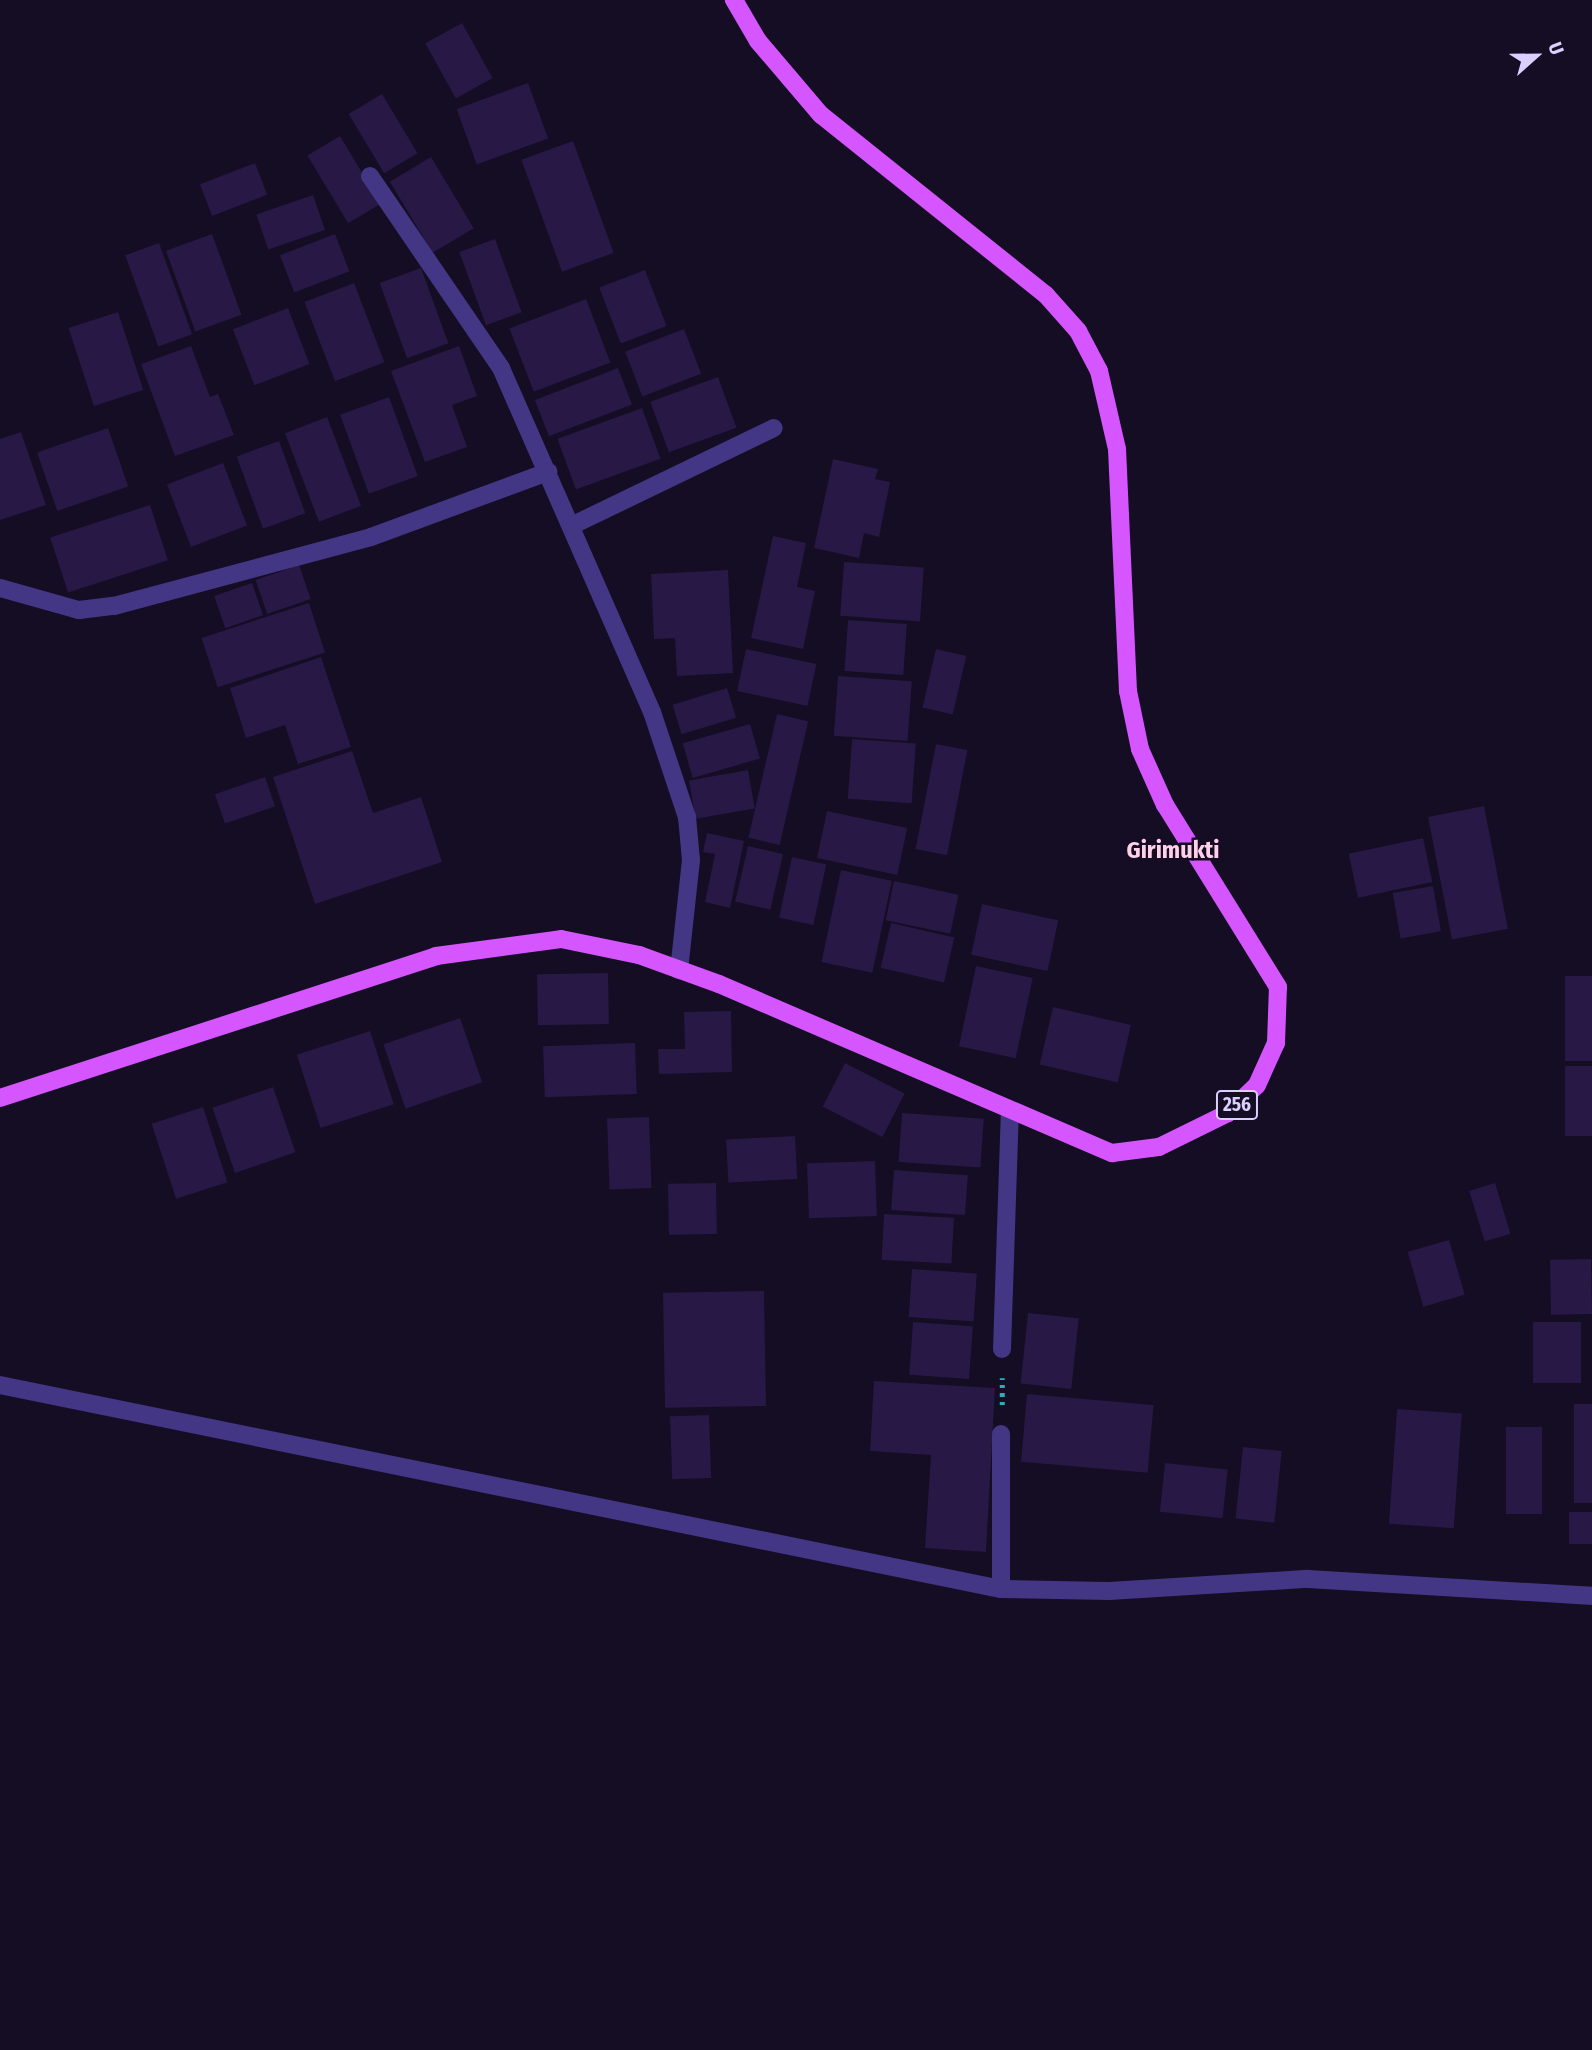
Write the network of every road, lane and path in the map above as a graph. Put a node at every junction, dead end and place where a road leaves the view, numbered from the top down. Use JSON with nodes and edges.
{"nodes":[{"id":1,"x":734,"y":0,"type":"edge"},
{"id":2,"x":370,"y":176,"type":"dead end"},
{"id":3,"x":774,"y":428,"type":"dead end"},
{"id":4,"x":548,"y":472,"type":"junction"},
{"id":5,"x":571,"y":526,"type":"junction"},
{"id":6,"x":0,"y":589,"type":"edge"},
{"id":7,"x":679,"y":970,"type":"junction"},
{"id":8,"x":0,"y":1098,"type":"edge"},
{"id":9,"x":1010,"y":1111,"type":"junction"},
{"id":10,"x":1002,"y":1349,"type":"joint"},
{"id":11,"x":1,"y":1391,"type":"edge"},
{"id":12,"x":1001,"y":1434,"type":"joint"},
{"id":13,"x":1001,"y":1589,"type":"junction"},
{"id":14,"x":1592,"y":1595,"type":"edge"}],
"edges":[{"from":1,"to":9,"type":"main road","number":"256"},
{"from":2,"to":4,"type":"street"},
{"from":3,"to":5,"type":"street"},
{"from":4,"to":5,"type":"street"},
{"from":4,"to":6,"type":"street"},
{"from":5,"to":7,"type":"street"},
{"from":7,"to":8,"type":"main road","number":"256"},
{"from":7,"to":9,"type":"main road","number":"256"},
{"from":9,"to":10,"type":"street"},
{"from":10,"to":12,"type":"path"},
{"from":11,"to":13,"type":"street"},
{"from":12,"to":13,"type":"street"},
{"from":13,"to":14,"type":"street"}]}
